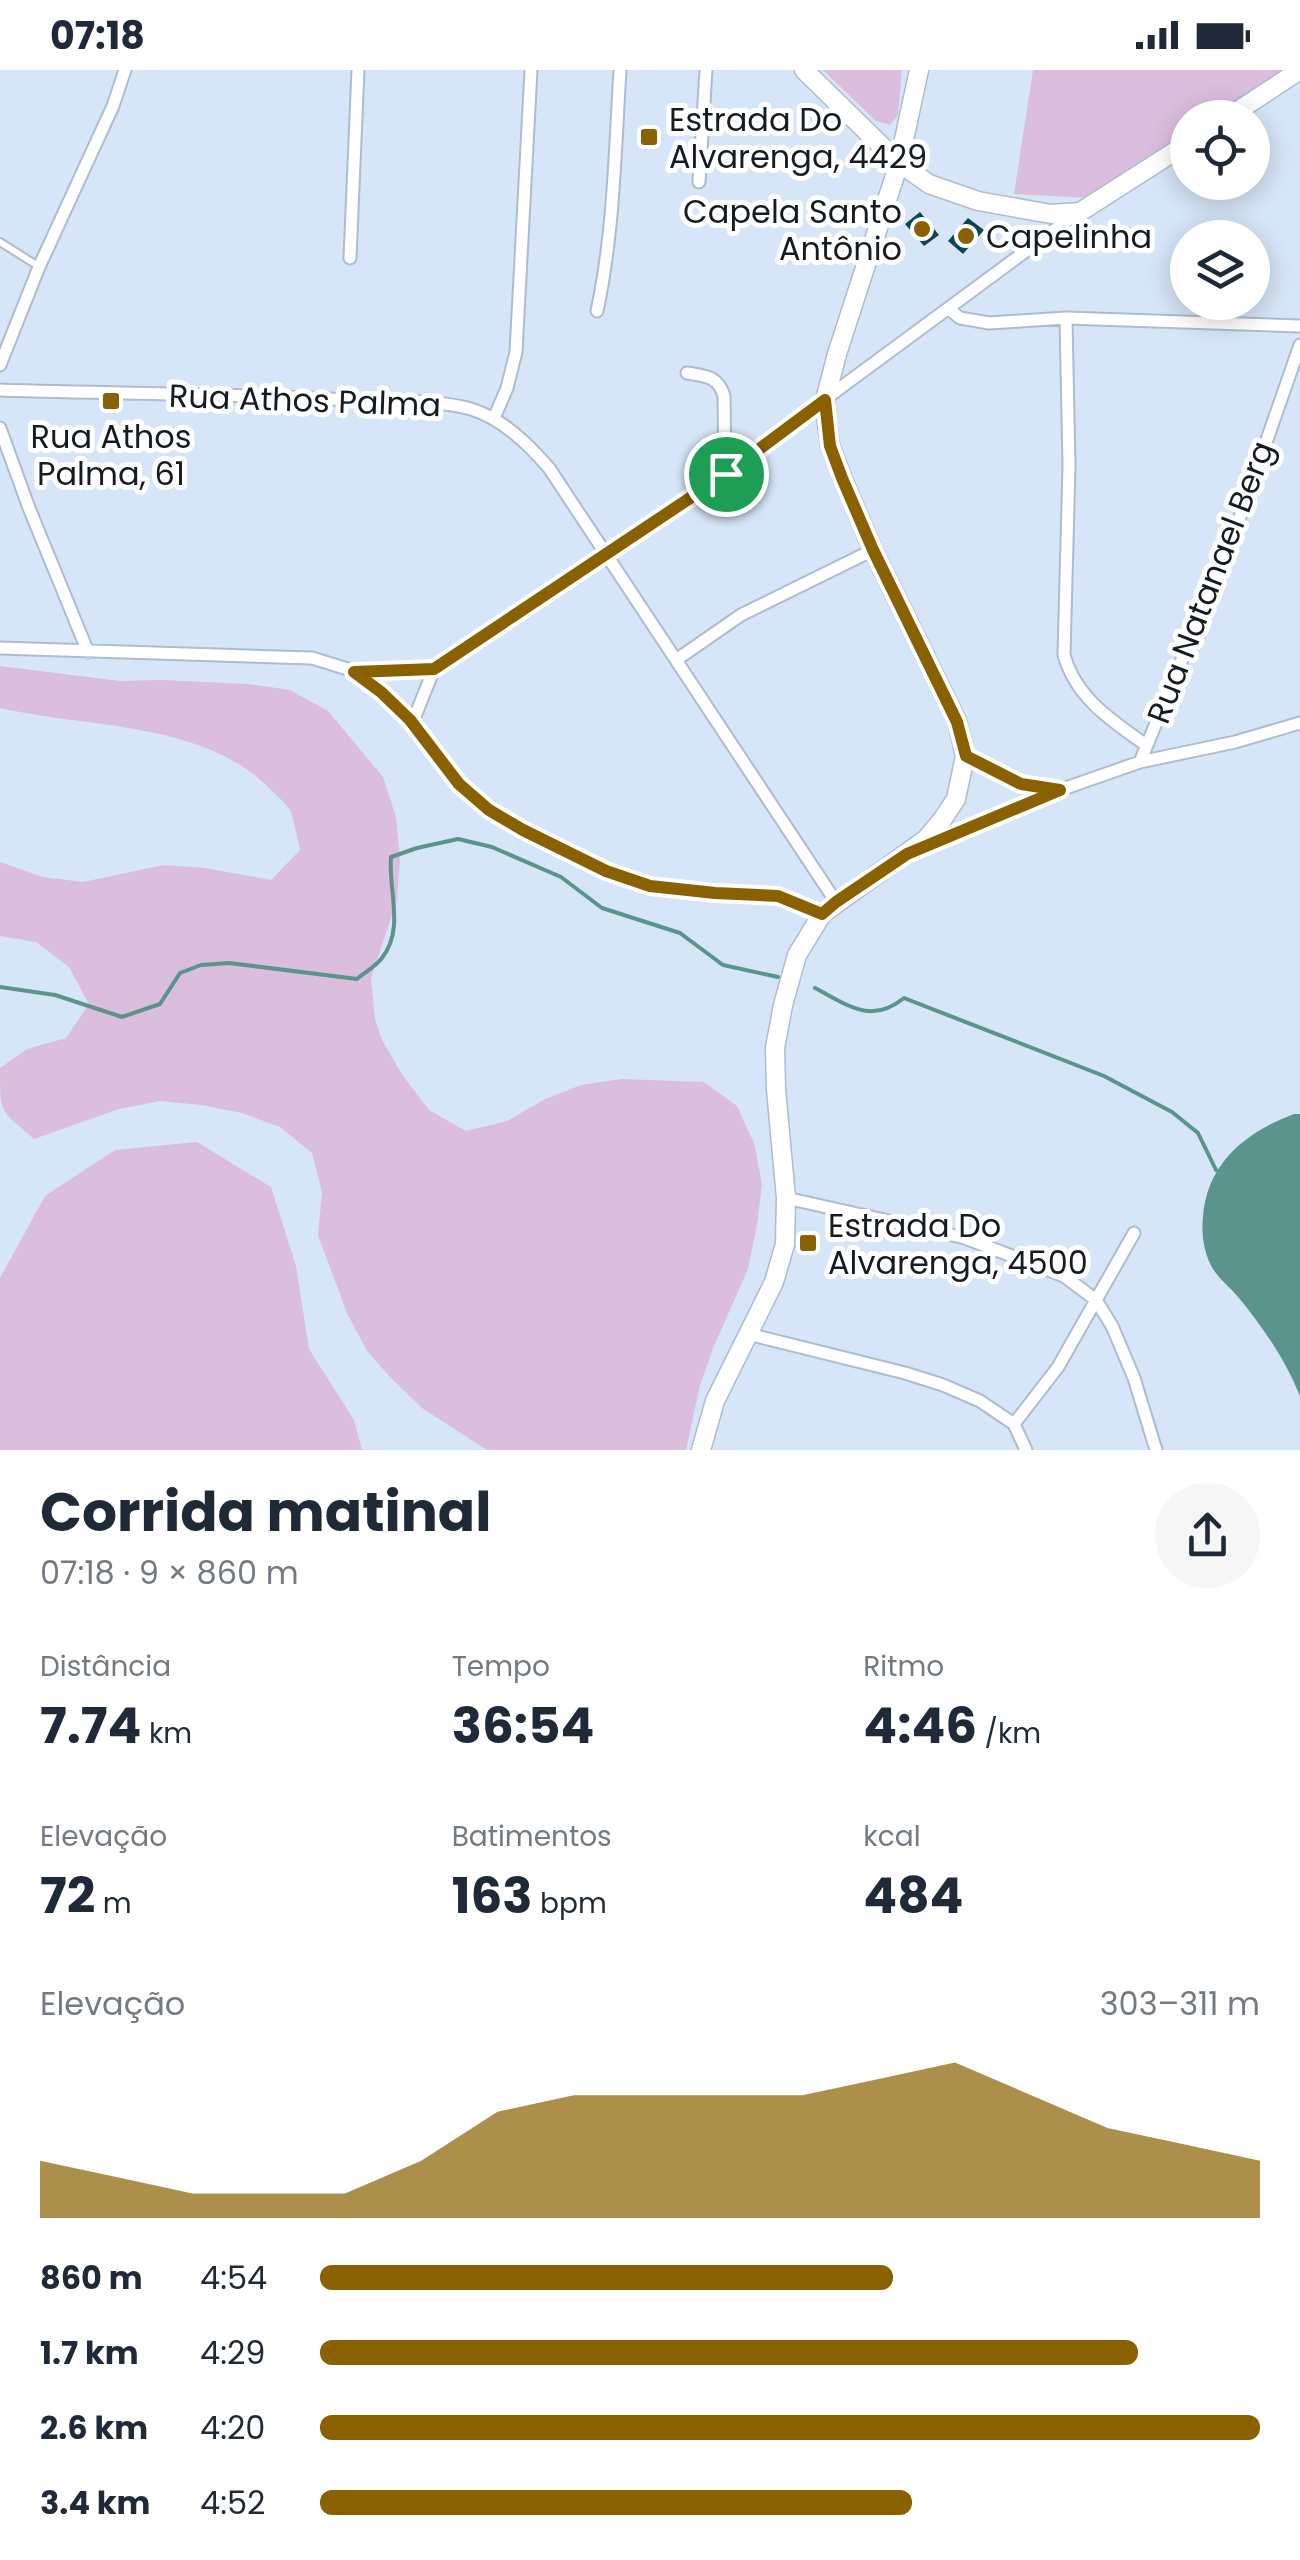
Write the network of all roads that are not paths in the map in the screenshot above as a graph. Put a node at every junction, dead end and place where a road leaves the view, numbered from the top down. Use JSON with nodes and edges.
{"nodes":[{"id":1,"x":125,"y":70,"type":"edge"},
{"id":2,"x":358,"y":70,"type":"edge"},
{"id":3,"x":531,"y":70,"type":"edge"},
{"id":4,"x":620,"y":70,"type":"edge"},
{"id":5,"x":706,"y":70,"type":"edge"},
{"id":6,"x":804,"y":70,"type":"edge"},
{"id":7,"x":919,"y":70,"type":"edge"},
{"id":8,"x":1300,"y":70,"type":"edge"},
{"id":9,"x":1254,"y":100,"type":"edge"},
{"id":10,"x":1170,"y":154,"type":"edge"},
{"id":11,"x":899,"y":163,"type":"junction"},
{"id":12,"x":699,"y":182,"type":"dead end"},
{"id":13,"x":1080,"y":212,"type":"junction"},
{"id":14,"x":0,"y":242,"type":"edge"},
{"id":15,"x":350,"y":258,"type":"dead end"},
{"id":16,"x":39,"y":267,"type":"junction"},
{"id":17,"x":950,"y":310,"type":"junction"},
{"id":18,"x":597,"y":311,"type":"dead end"},
{"id":19,"x":1066,"y":318,"type":"junction"},
{"id":20,"x":1300,"y":326,"type":"edge"},
{"id":21,"x":1300,"y":345,"type":"edge"},
{"id":22,"x":0,"y":365,"type":"edge"},
{"id":23,"x":688,"y":373,"type":"dead end"},
{"id":24,"x":0,"y":390,"type":"edge"},
{"id":25,"x":825,"y":400,"type":"junction"},
{"id":26,"x":494,"y":418,"type":"junction"},
{"id":27,"x":0,"y":428,"type":"edge"},
{"id":28,"x":726,"y":474,"type":"junction"},
{"id":29,"x":873,"y":550,"type":"junction"},
{"id":30,"x":606,"y":553,"type":"junction"},
{"id":31,"x":0,"y":648,"type":"edge"},
{"id":32,"x":88,"y":652,"type":"junction"},
{"id":33,"x":676,"y":660,"type":"junction"},
{"id":34,"x":434,"y":669,"type":"junction"},
{"id":35,"x":354,"y":672,"type":"junction"},
{"id":36,"x":1300,"y":723,"type":"edge"},
{"id":37,"x":412,"y":724,"type":"junction"},
{"id":38,"x":1146,"y":745,"type":"junction"},
{"id":39,"x":966,"y":756,"type":"junction"},
{"id":40,"x":1140,"y":762,"type":"junction"},
{"id":41,"x":1060,"y":790,"type":"junction"},
{"id":42,"x":907,"y":854,"type":"junction"},
{"id":43,"x":829,"y":908,"type":"junction"},
{"id":44,"x":786,"y":1198,"type":"junction"},
{"id":45,"x":1134,"y":1232,"type":"dead end"},
{"id":46,"x":1096,"y":1300,"type":"junction"},
{"id":47,"x":748,"y":1334,"type":"junction"},
{"id":48,"x":1014,"y":1424,"type":"junction"},
{"id":49,"x":702,"y":1450,"type":"edge"},
{"id":50,"x":1026,"y":1450,"type":"edge"},
{"id":51,"x":1156,"y":1450,"type":"edge"}],
"edges":[{"from":1,"to":16,"type":"street"},
{"from":2,"to":15,"type":"street"},
{"from":3,"to":26,"type":"street"},
{"from":4,"to":18,"type":"street"},
{"from":5,"to":12,"type":"street"},
{"from":6,"to":11,"type":"main road"},
{"from":7,"to":11,"type":"main road"},
{"from":8,"to":9,"type":"main road"},
{"from":10,"to":13,"type":"main road"},
{"from":11,"to":13,"type":"main road"},
{"from":11,"to":25,"type":"main road"},
{"from":13,"to":17,"type":"street"},
{"from":14,"to":16,"type":"lane"},
{"from":16,"to":22,"type":"street"},
{"from":17,"to":19,"type":"street"},
{"from":17,"to":25,"type":"street"},
{"from":19,"to":20,"type":"street"},
{"from":19,"to":38,"type":"street"},
{"from":21,"to":38,"type":"street","name":"Rua Natanael Berg"},
{"from":23,"to":28,"type":"street"},
{"from":24,"to":26,"type":"street","name":"Rua Athos Palma"},
{"from":25,"to":28,"type":"street"},
{"from":25,"to":29,"type":"main road"},
{"from":26,"to":30,"type":"street","name":"Rua Athos Palma"},
{"from":27,"to":32,"type":"street"},
{"from":28,"to":30,"type":"street"},
{"from":29,"to":33,"type":"street"},
{"from":29,"to":39,"type":"main road"},
{"from":30,"to":33,"type":"street","name":"Rua Athos Palma"},
{"from":30,"to":34,"type":"street"},
{"from":31,"to":32,"type":"street"},
{"from":32,"to":35,"type":"street"},
{"from":33,"to":43,"type":"street","name":"Rua Athos Palma"},
{"from":34,"to":35,"type":"street"},
{"from":34,"to":37,"type":"street"},
{"from":35,"to":37,"type":"street"},
{"from":36,"to":40,"type":"street"},
{"from":37,"to":43,"type":"street"},
{"from":38,"to":40,"type":"street","name":"Rua Natanael Berg"},
{"from":39,"to":41,"type":"street"},
{"from":39,"to":42,"type":"main road"},
{"from":40,"to":41,"type":"street"},
{"from":41,"to":42,"type":"street"},
{"from":42,"to":43,"type":"main road"},
{"from":43,"to":44,"type":"main road"},
{"from":44,"to":46,"type":"street"},
{"from":44,"to":47,"type":"main road"},
{"from":45,"to":46,"type":"street"},
{"from":46,"to":48,"type":"street"},
{"from":46,"to":51,"type":"street"},
{"from":47,"to":48,"type":"street"},
{"from":47,"to":49,"type":"main road"},
{"from":48,"to":50,"type":"street"}]}
